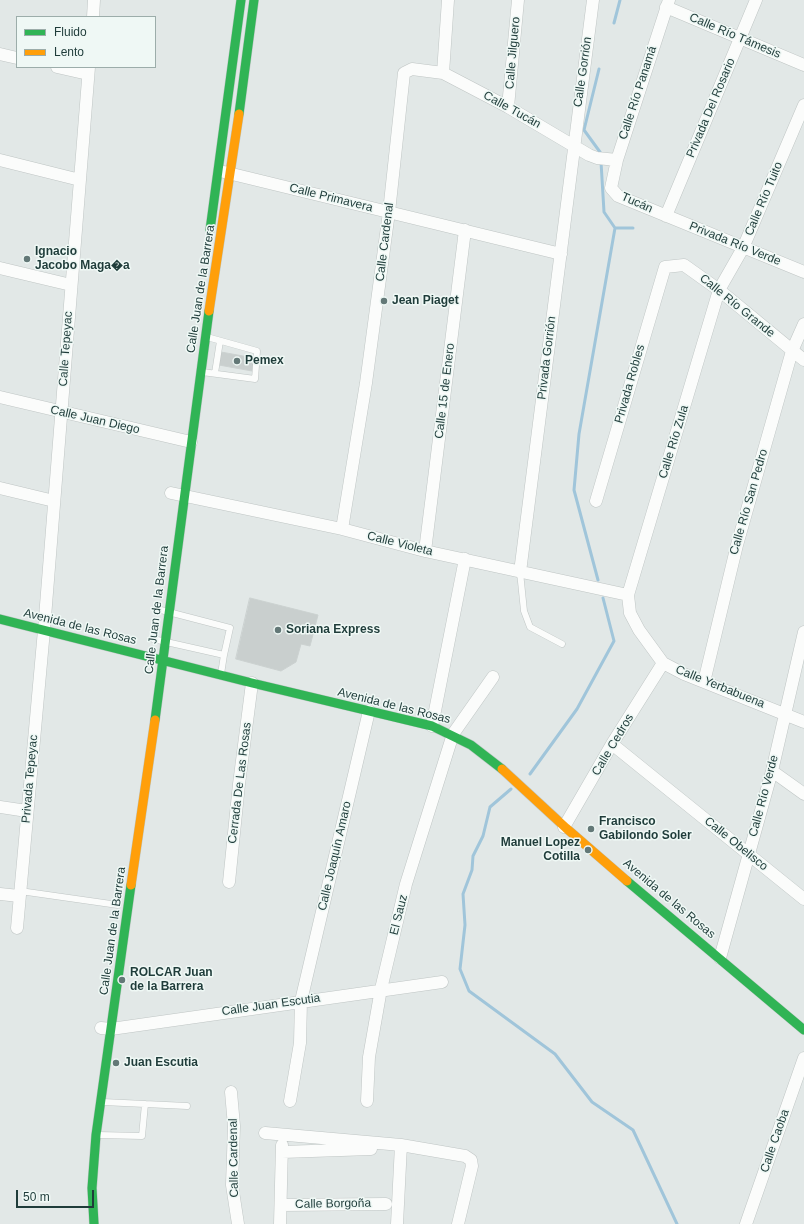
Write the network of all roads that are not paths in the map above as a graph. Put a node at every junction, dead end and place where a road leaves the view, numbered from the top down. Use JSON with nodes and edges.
{"nodes":[{"id":1,"x":94,"y":0,"type":"edge"},
{"id":2,"x":241,"y":0,"type":"edge"},
{"id":3,"x":254,"y":0,"type":"edge"},
{"id":4,"x":448,"y":0,"type":"edge"},
{"id":5,"x":518,"y":0,"type":"edge"},
{"id":6,"x":593,"y":0,"type":"edge"},
{"id":7,"x":756,"y":0,"type":"edge"},
{"id":8,"x":668,"y":4,"type":"edge"},
{"id":9,"x":93,"y":16,"type":"edge"},
{"id":10,"x":740,"y":40,"type":"junction"},
{"id":11,"x":0,"y":54,"type":"edge"},
{"id":12,"x":16,"y":58,"type":"edge"},
{"id":13,"x":804,"y":65,"type":"edge"},
{"id":14,"x":65,"y":68,"type":"edge"},
{"id":15,"x":89,"y":71,"type":"edge"},
{"id":16,"x":404,"y":73,"type":"joint"},
{"id":17,"x":443,"y":73,"type":"junction"},
{"id":18,"x":804,"y":105,"type":"edge"},
{"id":19,"x":508,"y":107,"type":"junction"},
{"id":20,"x":573,"y":145,"type":"junction"},
{"id":21,"x":0,"y":160,"type":"edge"},
{"id":22,"x":617,"y":160,"type":"junction"},
{"id":23,"x":218,"y":170,"type":"junction"},
{"id":24,"x":231,"y":174,"type":"junction"},
{"id":25,"x":80,"y":180,"type":"junction"},
{"id":26,"x":611,"y":188,"type":"joint"},
{"id":27,"x":389,"y":212,"type":"junction"},
{"id":28,"x":666,"y":216,"type":"junction"},
{"id":29,"x":465,"y":230,"type":"junction"},
{"id":30,"x":208,"y":240,"type":"dead end"},
{"id":31,"x":743,"y":248,"type":"junction"},
{"id":32,"x":561,"y":254,"type":"junction"},
{"id":33,"x":665,"y":267,"type":"joint"},
{"id":34,"x":0,"y":268,"type":"edge"},
{"id":35,"x":804,"y":272,"type":"edge"},
{"id":36,"x":71,"y":286,"type":"junction"},
{"id":37,"x":719,"y":290,"type":"junction"},
{"id":38,"x":804,"y":324,"type":"edge"},
{"id":39,"x":205,"y":337,"type":"junction"},
{"id":40,"x":220,"y":341,"type":"junction"},
{"id":41,"x":792,"y":351,"type":"junction"},
{"id":42,"x":192,"y":356,"type":"dead end"},
{"id":43,"x":202,"y":358,"type":"junction"},
{"id":44,"x":804,"y":360,"type":"edge"},
{"id":45,"x":201,"y":371,"type":"junction"},
{"id":46,"x":215,"y":373,"type":"junction"},
{"id":47,"x":0,"y":397,"type":"edge"},
{"id":48,"x":61,"y":412,"type":"junction"},
{"id":49,"x":182,"y":440,"type":"junction"},
{"id":50,"x":0,"y":488,"type":"edge"},
{"id":51,"x":174,"y":493,"type":"junction"},
{"id":52,"x":54,"y":501,"type":"junction"},
{"id":53,"x":596,"y":501,"type":"dead end"},
{"id":54,"x":342,"y":529,"type":"junction"},
{"id":55,"x":425,"y":551,"type":"junction"},
{"id":56,"x":466,"y":560,"type":"junction"},
{"id":57,"x":520,"y":572,"type":"junction"},
{"id":58,"x":628,"y":595,"type":"junction"},
{"id":59,"x":157,"y":609,"type":"dead end"},
{"id":60,"x":168,"y":613,"type":"junction"},
{"id":61,"x":0,"y":619,"type":"edge"},
{"id":62,"x":44,"y":630,"type":"junction"},
{"id":63,"x":804,"y":632,"type":"edge"},
{"id":64,"x":154,"y":635,"type":"joint"},
{"id":65,"x":165,"y":641,"type":"junction"},
{"id":66,"x":562,"y":644,"type":"dead end"},
{"id":67,"x":224,"y":655,"type":"junction"},
{"id":68,"x":163,"y":661,"type":"junction"},
{"id":69,"x":150,"y":662,"type":"junction"},
{"id":70,"x":663,"y":663,"type":"junction"},
{"id":71,"x":221,"y":675,"type":"junction"},
{"id":72,"x":494,"y":677,"type":"dead end"},
{"id":73,"x":704,"y":682,"type":"junction"},
{"id":74,"x":252,"y":683,"type":"junction"},
{"id":75,"x":369,"y":711,"type":"junction"},
{"id":76,"x":784,"y":712,"type":"junction"},
{"id":77,"x":804,"y":722,"type":"edge"},
{"id":78,"x":432,"y":726,"type":"junction"},
{"id":79,"x":454,"y":734,"type":"junction"},
{"id":80,"x":612,"y":744,"type":"junction"},
{"id":81,"x":772,"y":771,"type":"junction"},
{"id":82,"x":804,"y":794,"type":"edge"},
{"id":83,"x":0,"y":807,"type":"edge"},
{"id":84,"x":27,"y":811,"type":"junction"},
{"id":85,"x":564,"y":827,"type":"junction"},
{"id":86,"x":749,"y":854,"type":"junction"},
{"id":87,"x":229,"y":882,"type":"dead end"},
{"id":88,"x":0,"y":894,"type":"edge"},
{"id":89,"x":20,"y":894,"type":"junction"},
{"id":90,"x":804,"y":899,"type":"edge"},
{"id":91,"x":118,"y":905,"type":"dead end"},
{"id":92,"x":17,"y":928,"type":"dead end"},
{"id":93,"x":720,"y":958,"type":"junction"},
{"id":94,"x":442,"y":982,"type":"dead end"},
{"id":95,"x":380,"y":989,"type":"junction"},
{"id":96,"x":301,"y":1001,"type":"junction"},
{"id":97,"x":804,"y":1030,"type":"edge"},
{"id":98,"x":103,"y":1031,"type":"junction"},
{"id":99,"x":804,"y":1058,"type":"edge"},
{"id":100,"x":231,"y":1092,"type":"dead end"},
{"id":101,"x":367,"y":1100,"type":"dead end"},
{"id":102,"x":290,"y":1101,"type":"dead end"},
{"id":103,"x":96,"y":1102,"type":"junction"},
{"id":104,"x":145,"y":1104,"type":"junction"},
{"id":105,"x":187,"y":1106,"type":"dead end"},
{"id":106,"x":265,"y":1133,"type":"dead end"},
{"id":107,"x":92,"y":1134,"type":"junction"},
{"id":108,"x":283,"y":1135,"type":"junction"},
{"id":109,"x":378,"y":1144,"type":"junction"},
{"id":110,"x":400,"y":1146,"type":"junction"},
{"id":111,"x":282,"y":1152,"type":"junction"},
{"id":112,"x":386,"y":1204,"type":"dead end"},
{"id":113,"x":280,"y":1205,"type":"junction"},
{"id":114,"x":85,"y":1224,"type":"edge"},
{"id":115,"x":94,"y":1224,"type":"edge"},
{"id":116,"x":238,"y":1224,"type":"edge"},
{"id":117,"x":280,"y":1224,"type":"edge"},
{"id":118,"x":398,"y":1224,"type":"edge"},
{"id":119,"x":458,"y":1224,"type":"edge"},
{"id":120,"x":746,"y":1224,"type":"edge"}],
"edges":[{"from":1,"to":9,"type":"street"},
{"from":2,"to":23,"type":"main road","name":"Calle Juan de la Barrera"},
{"from":3,"to":24,"type":"main road","name":"Calle Juan de la Barrera"},
{"from":4,"to":17,"type":"street"},
{"from":5,"to":19,"type":"street","name":"Calle Jilguero"},
{"from":6,"to":20,"type":"street","name":"Calle Gorrión"},
{"from":7,"to":10,"type":"street","name":"Privada Del Rosario"},
{"from":8,"to":10,"type":"street","name":"Calle Río Támesis"},
{"from":8,"to":22,"type":"street","name":"Calle Río Panamá"},
{"from":10,"to":13,"type":"street","name":"Calle Río Támesis"},
{"from":10,"to":28,"type":"street","name":"Privada Del Rosario"},
{"from":11,"to":12,"type":"street"},
{"from":14,"to":15,"type":"street"},
{"from":15,"to":25,"type":"street","name":"Calle Tepeyac"},
{"from":16,"to":17,"type":"street","name":"Calle Tucán"},
{"from":16,"to":27,"type":"street","name":"Calle Cardenal"},
{"from":17,"to":19,"type":"street","name":"Calle Tucán"},
{"from":18,"to":31,"type":"street","name":"Calle Río Tuito"},
{"from":19,"to":20,"type":"street","name":"Calle Tucán"},
{"from":20,"to":22,"type":"street","name":"Calle Tucán"},
{"from":20,"to":32,"type":"street","name":"Privada Gorrión"},
{"from":21,"to":25,"type":"street"},
{"from":22,"to":26,"type":"street","name":"Calle Río Panamá"},
{"from":23,"to":24,"type":"street","name":"Calle Primavera"},
{"from":23,"to":30,"type":"main road","name":"Calle Juan de la Barrera"},
{"from":24,"to":27,"type":"street","name":"Calle Primavera"},
{"from":24,"to":39,"type":"main road","name":"Calle Juan de la Barrera"},
{"from":25,"to":36,"type":"street","name":"Calle Tepeyac"},
{"from":26,"to":28,"type":"street","name":"Tucán"},
{"from":27,"to":29,"type":"street","name":"Calle Primavera"},
{"from":27,"to":54,"type":"street","name":"Calle Cardenal"},
{"from":28,"to":31,"type":"street","name":"Privada Río Verde"},
{"from":29,"to":32,"type":"street","name":"Calle Primavera"},
{"from":29,"to":55,"type":"street","name":"Calle 15 de Enero"},
{"from":31,"to":35,"type":"street","name":"Privada Río Verde"},
{"from":31,"to":37,"type":"street","name":"Calle Río Tuito"},
{"from":32,"to":57,"type":"street","name":"Privada Gorrión"},
{"from":33,"to":37,"type":"street","name":"Calle Río Grande"},
{"from":33,"to":53,"type":"street","name":"Privada Robles"},
{"from":34,"to":36,"type":"street"},
{"from":36,"to":48,"type":"street","name":"Calle Tepeyac"},
{"from":37,"to":41,"type":"street","name":"Calle Río Grande"},
{"from":37,"to":58,"type":"street","name":"Calle Río Zula"},
{"from":38,"to":41,"type":"street","name":"Calle Río San Pedro"},
{"from":39,"to":40,"type":"lane"},
{"from":39,"to":43,"type":"main road","name":"Calle Juan de la Barrera"},
{"from":40,"to":46,"type":"lane"},
{"from":40,"to":46,"type":"lane"},
{"from":41,"to":44,"type":"street","name":"Calle Río Grande"},
{"from":41,"to":73,"type":"street","name":"Calle Río San Pedro"},
{"from":42,"to":43,"type":"main road"},
{"from":43,"to":45,"type":"main road","name":"Calle Juan de la Barrera"},
{"from":45,"to":46,"type":"lane"},
{"from":45,"to":49,"type":"main road","name":"Calle Juan de la Barrera"},
{"from":47,"to":48,"type":"street","name":"Calle Juan Diego"},
{"from":48,"to":49,"type":"street","name":"Calle Juan Diego"},
{"from":48,"to":52,"type":"street","name":"Calle Tepeyac"},
{"from":49,"to":51,"type":"main road","name":"Calle Juan de la Barrera"},
{"from":50,"to":52,"type":"street"},
{"from":51,"to":54,"type":"street","name":"Calle Violeta"},
{"from":51,"to":60,"type":"main road","name":"Calle Juan de la Barrera"},
{"from":52,"to":62,"type":"street","name":"Calle Tepeyac"},
{"from":54,"to":55,"type":"street","name":"Calle Violeta"},
{"from":55,"to":56,"type":"street","name":"Calle Violeta"},
{"from":56,"to":57,"type":"street","name":"Calle Violeta"},
{"from":56,"to":78,"type":"street"},
{"from":57,"to":58,"type":"street","name":"Calle Violeta"},
{"from":57,"to":66,"type":"lane"},
{"from":58,"to":70,"type":"street","name":"Calle Yerbabuena"},
{"from":59,"to":60,"type":"lane"},
{"from":60,"to":65,"type":"main road","name":"Calle Juan de la Barrera"},
{"from":60,"to":67,"type":"lane"},
{"from":61,"to":62,"type":"main road","name":"Avenida de las Rosas"},
{"from":62,"to":69,"type":"main road","name":"Avenida de las Rosas"},
{"from":62,"to":84,"type":"street","name":"Privada Tepeyac"},
{"from":63,"to":76,"type":"street","name":"Calle Río Verde"},
{"from":64,"to":65,"type":"lane"},
{"from":64,"to":69,"type":"main road","name":"Calle Juan de la Barrera"},
{"from":65,"to":67,"type":"lane"},
{"from":65,"to":68,"type":"main road","name":"Calle Juan de la Barrera"},
{"from":67,"to":71,"type":"lane"},
{"from":68,"to":69,"type":"main road","name":"Avenida de las Rosas"},
{"from":68,"to":71,"type":"main road","name":"Avenida de las Rosas"},
{"from":68,"to":98,"type":"main road","name":"Calle Juan de la Barrera"},
{"from":70,"to":73,"type":"street","name":"Calle Yerbabuena"},
{"from":70,"to":80,"type":"street","name":"Calle Cedros"},
{"from":71,"to":74,"type":"main road","name":"Avenida de las Rosas"},
{"from":72,"to":79,"type":"street","name":"El Sauz"},
{"from":73,"to":76,"type":"street","name":"Calle Yerbabuena"},
{"from":74,"to":75,"type":"main road","name":"Avenida de las Rosas"},
{"from":74,"to":87,"type":"street","name":"Cerrada De Las Rosas"},
{"from":75,"to":78,"type":"main road","name":"Avenida de las Rosas"},
{"from":75,"to":96,"type":"street","name":"Calle Joaquín Amaro"},
{"from":76,"to":77,"type":"street","name":"Calle Yerbabuena"},
{"from":76,"to":81,"type":"street","name":"Calle Río Verde"},
{"from":78,"to":79,"type":"main road","name":"Avenida de las Rosas"},
{"from":79,"to":85,"type":"main road","name":"Avenida de las Rosas"},
{"from":79,"to":95,"type":"street","name":"El Sauz"},
{"from":80,"to":85,"type":"street","name":"Calle Cedros"},
{"from":80,"to":86,"type":"street","name":"Calle Obelisco"},
{"from":81,"to":82,"type":"street"},
{"from":81,"to":86,"type":"street","name":"Calle Río Verde"},
{"from":83,"to":84,"type":"street"},
{"from":84,"to":89,"type":"street","name":"Privada Tepeyac"},
{"from":85,"to":93,"type":"main road","name":"Avenida de las Rosas"},
{"from":86,"to":90,"type":"street","name":"Calle Obelisco"},
{"from":86,"to":93,"type":"street","name":"Calle Río Verde"},
{"from":88,"to":89,"type":"street"},
{"from":89,"to":91,"type":"lane"},
{"from":89,"to":92,"type":"street","name":"Privada Tepeyac"},
{"from":93,"to":97,"type":"main road","name":"Avenida de las Rosas"},
{"from":94,"to":95,"type":"street","name":"Calle Juan Escutia"},
{"from":95,"to":96,"type":"street","name":"Calle Juan Escutia"},
{"from":95,"to":101,"type":"street","name":"El Sauz"},
{"from":96,"to":98,"type":"street","name":"Calle Juan Escutia"},
{"from":96,"to":102,"type":"street","name":"Calle Joaquín Amaro"},
{"from":98,"to":103,"type":"main road","name":"Calle Juan de la Barrera"},
{"from":98,"to":103,"type":"main road","name":"Calle Juan de la Barrera"},
{"from":99,"to":120,"type":"street","name":"Calle Caoba"},
{"from":100,"to":116,"type":"street","name":"Calle Cardenal"},
{"from":103,"to":104,"type":"lane"},
{"from":103,"to":107,"type":"main road","name":"Calle Juan de la Barrera"},
{"from":104,"to":105,"type":"lane"},
{"from":104,"to":107,"type":"lane"},
{"from":106,"to":108,"type":"street"},
{"from":107,"to":114,"type":"main road","name":"Calle Juan de la Barrera"},
{"from":107,"to":115,"type":"main road","name":"Calle Juan de la Barrera"},
{"from":108,"to":109,"type":"street"},
{"from":108,"to":111,"type":"street"},
{"from":109,"to":110,"type":"street"},
{"from":109,"to":111,"type":"street"},
{"from":110,"to":118,"type":"street"},
{"from":110,"to":119,"type":"street"},
{"from":111,"to":113,"type":"street"},
{"from":112,"to":113,"type":"street","name":"Calle Borgoña"},
{"from":113,"to":117,"type":"street"}]}
